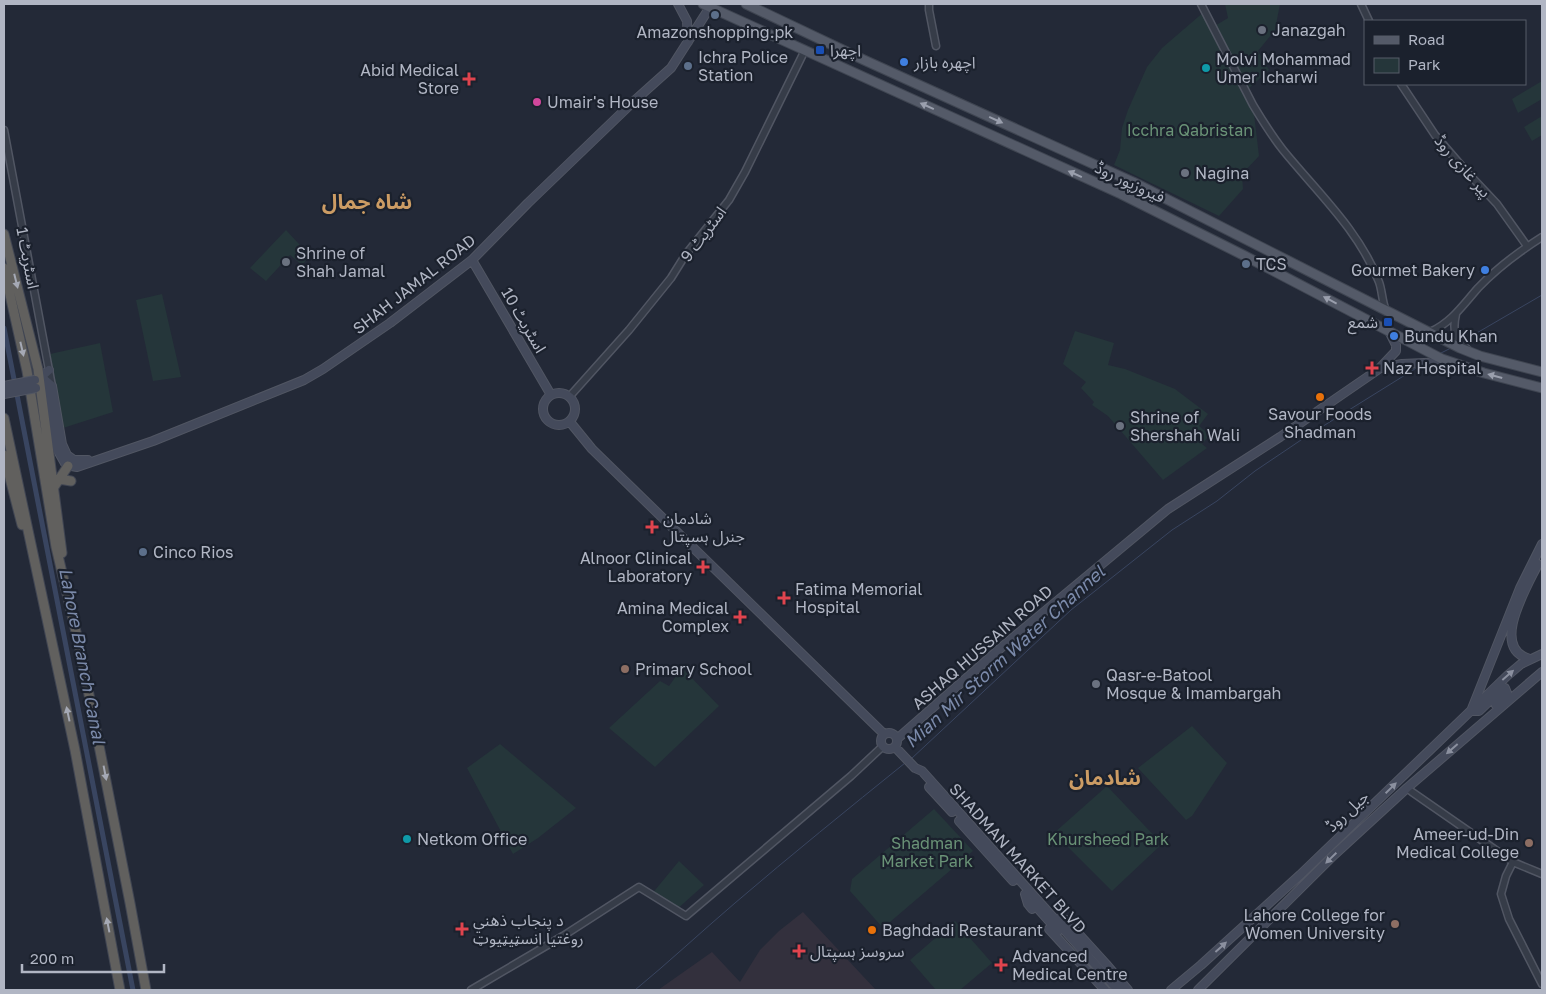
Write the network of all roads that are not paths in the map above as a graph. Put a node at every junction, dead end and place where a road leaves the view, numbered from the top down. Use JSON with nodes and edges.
{"nodes":[{"id":1,"x":678,"y":4,"type":"edge"},
{"id":2,"x":746,"y":4,"type":"edge"},
{"id":3,"x":929,"y":4,"type":"edge"},
{"id":4,"x":1201,"y":4,"type":"edge"},
{"id":5,"x":1361,"y":4,"type":"edge"},
{"id":6,"x":706,"y":6,"type":"edge"},
{"id":7,"x":1369,"y":20,"type":"edge"},
{"id":8,"x":688,"y":42,"type":"junction"},
{"id":9,"x":936,"y":46,"type":"dead end"},
{"id":10,"x":804,"y":50,"type":"junction"},
{"id":11,"x":1402,"y":85,"type":"edge"},
{"id":12,"x":4,"y":130,"type":"edge"},
{"id":13,"x":1133,"y":182,"type":"junction"},
{"id":14,"x":1121,"y":194,"type":"junction"},
{"id":15,"x":4,"y":234,"type":"edge"},
{"id":16,"x":1542,"y":237,"type":"edge"},
{"id":17,"x":1250,"y":240,"type":"junction"},
{"id":18,"x":1527,"y":246,"type":"junction"},
{"id":19,"x":1245,"y":256,"type":"junction"},
{"id":20,"x":472,"y":260,"type":"junction"},
{"id":21,"x":4,"y":268,"type":"edge"},
{"id":22,"x":1385,"y":308,"type":"junction"},
{"id":23,"x":1456,"y":314,"type":"junction"},
{"id":24,"x":1389,"y":331,"type":"junction"},
{"id":25,"x":1430,"y":332,"type":"junction"},
{"id":26,"x":1461,"y":345,"type":"junction"},
{"id":27,"x":1480,"y":356,"type":"junction"},
{"id":28,"x":1442,"y":360,"type":"junction"},
{"id":29,"x":1459,"y":365,"type":"junction"},
{"id":30,"x":1379,"y":369,"type":"junction"},
{"id":31,"x":48,"y":370,"type":"junction"},
{"id":32,"x":1542,"y":372,"type":"edge"},
{"id":33,"x":37,"y":384,"type":"junction"},
{"id":34,"x":4,"y":386,"type":"edge"},
{"id":35,"x":52,"y":386,"type":"junction"},
{"id":36,"x":1542,"y":388,"type":"edge"},
{"id":37,"x":4,"y":394,"type":"edge"},
{"id":38,"x":551,"y":395,"type":"junction"},
{"id":39,"x":570,"y":396,"type":"junction"},
{"id":40,"x":4,"y":418,"type":"edge"},
{"id":41,"x":570,"y":422,"type":"junction"},
{"id":42,"x":4,"y":455,"type":"edge"},
{"id":43,"x":98,"y":460,"type":"junction"},
{"id":44,"x":68,"y":466,"type":"junction"},
{"id":45,"x":60,"y":479,"type":"junction"},
{"id":46,"x":71,"y":482,"type":"dead end"},
{"id":47,"x":54,"y":487,"type":"junction"},
{"id":48,"x":1542,"y":544,"type":"edge"},
{"id":49,"x":1542,"y":555,"type":"edge"},
{"id":50,"x":62,"y":571,"type":"junction"},
{"id":51,"x":39,"y":575,"type":"junction"},
{"id":52,"x":1542,"y":654,"type":"edge"},
{"id":53,"x":1530,"y":659,"type":"junction"},
{"id":54,"x":1542,"y":672,"type":"edge"},
{"id":55,"x":1471,"y":712,"type":"junction"},
{"id":56,"x":1473,"y":731,"type":"junction"},
{"id":57,"x":884,"y":734,"type":"junction"},
{"id":58,"x":896,"y":743,"type":"junction"},
{"id":59,"x":883,"y":746,"type":"junction"},
{"id":60,"x":918,"y":771,"type":"junction"},
{"id":61,"x":1408,"y":788,"type":"junction"},
{"id":62,"x":1513,"y":862,"type":"junction"},
{"id":63,"x":1542,"y":874,"type":"edge"},
{"id":64,"x":1024,"y":894,"type":"junction"},
{"id":65,"x":1054,"y":919,"type":"junction"},
{"id":66,"x":1201,"y":965,"type":"junction"},
{"id":67,"x":1542,"y":984,"type":"edge"},
{"id":68,"x":120,"y":990,"type":"edge"},
{"id":69,"x":146,"y":990,"type":"edge"},
{"id":70,"x":471,"y":990,"type":"edge"},
{"id":71,"x":1105,"y":990,"type":"edge"},
{"id":72,"x":1113,"y":990,"type":"edge"},
{"id":73,"x":1118,"y":990,"type":"edge"},
{"id":74,"x":1128,"y":990,"type":"edge"},
{"id":75,"x":1171,"y":990,"type":"edge"},
{"id":76,"x":1180,"y":990,"type":"edge"},
{"id":77,"x":1198,"y":990,"type":"edge"}],
"edges":[{"from":1,"to":8,"type":"main road"},
{"from":2,"to":13,"type":"main road","name":"فیروزپور روڈ","one_way":true},
{"from":3,"to":9,"type":"street"},
{"from":4,"to":22,"type":"street"},
{"from":5,"to":7,"type":"street"},
{"from":6,"to":8,"type":"main road","name":"SHAH JAMAL ROAD"},
{"from":6,"to":10,"type":"main road","name":"فیروزپور روڈ"},
{"from":8,"to":20,"type":"main road","name":"SHAH JAMAL ROAD"},
{"from":14,"to":10,"type":"main road","name":"فیروزپور روڈ","one_way":true},
{"from":10,"to":39,"type":"street","name":"اسٹریٹ 9"},
{"from":11,"to":18,"type":"street","name":"پیر غازی روڈ"},
{"from":12,"to":31,"type":"street","name":"اسٹریٹ 1"},
{"from":13,"to":14,"type":"main road"},
{"from":13,"to":17,"type":"main road","name":"فیروزپور روڈ"},
{"from":14,"to":19,"type":"main road","name":"فیروزپور روڈ"},
{"from":15,"to":33,"type":"highway","one_way":true},
{"from":16,"to":18,"type":"street"},
{"from":17,"to":19,"type":"main road"},
{"from":17,"to":22,"type":"main road","name":"فیروزپور روڈ"},
{"from":18,"to":23,"type":"street"},
{"from":24,"to":19,"type":"main road","name":"فیروزپور روڈ","one_way":true},
{"from":20,"to":38,"type":"main road","name":"اسٹریٹ 10"},
{"from":20,"to":43,"type":"main road","name":"SHAH JAMAL ROAD"},
{"from":21,"to":50,"type":"highway","one_way":true},
{"from":22,"to":25,"type":"main road","name":"فیروزپور روڈ"},
{"from":23,"to":25,"type":"street"},
{"from":23,"to":26,"type":"street"},
{"from":24,"to":28,"type":"main road","name":"فیروزپور روڈ"},
{"from":24,"to":30,"type":"main road","name":"ASHAQ HUSSAIN ROAD"},
{"from":25,"to":26,"type":"main road","name":"فیروزپور روڈ"},
{"from":26,"to":27,"type":"main road","name":"فیروزپور روڈ"},
{"from":27,"to":29,"type":"main road"},
{"from":27,"to":32,"type":"main road","name":"فیروزپور روڈ"},
{"from":28,"to":29,"type":"main road","name":"فیروزپور روڈ"},
{"from":28,"to":30,"type":"main road","name":"ASHAQ HUSSAIN ROAD"},
{"from":36,"to":29,"type":"main road","name":"فیروزپور روڈ","one_way":true},
{"from":30,"to":58,"type":"main road","name":"ASHAQ HUSSAIN ROAD"},
{"from":31,"to":33,"type":"main road"},
{"from":31,"to":35,"type":"street","name":"اسٹریٹ 1"},
{"from":33,"to":34,"type":"main road","bridge":true},
{"from":33,"to":35,"type":"main road"},
{"from":33,"to":37,"type":"main road","bridge":true},
{"from":33,"to":44,"type":"main road"},
{"from":33,"to":47,"type":"highway"},
{"from":35,"to":43,"type":"main road"},
{"from":38,"to":39,"type":"main road"},
{"from":38,"to":41,"type":"main road"},
{"from":39,"to":41,"type":"main road"},
{"from":40,"to":51,"type":"highway"},
{"from":41,"to":57,"type":"main road"},
{"from":42,"to":51,"type":"highway"},
{"from":43,"to":44,"type":"main road"},
{"from":44,"to":45,"type":"highway"},
{"from":45,"to":46,"type":"highway"},
{"from":45,"to":47,"type":"highway"},
{"from":47,"to":50,"type":"highway"},
{"from":48,"to":55,"type":"main road"},
{"from":49,"to":53,"type":"main road"},
{"from":50,"to":69,"type":"highway","one_way":true},
{"from":68,"to":51,"type":"highway","one_way":true},
{"from":52,"to":53,"type":"main road","name":"جیل روڈ"},
{"from":55,"to":53,"type":"main road","name":"جیل روڈ","one_way":true},
{"from":54,"to":56,"type":"main road","name":"جیل روڈ"},
{"from":55,"to":56,"type":"main road"},
{"from":66,"to":55,"type":"main road","name":"جیل روڈ","one_way":true},
{"from":56,"to":61,"type":"main road","name":"جیل روڈ","one_way":true},
{"from":57,"to":58,"type":"main road"},
{"from":57,"to":59,"type":"main road"},
{"from":58,"to":59,"type":"main road"},
{"from":58,"to":60,"type":"main road","name":"SHADMAN MARKET BLVD"},
{"from":59,"to":70,"type":"street"},
{"from":60,"to":64,"type":"main road"},
{"from":60,"to":65,"type":"main road","name":"SHADMAN MARKET BLVD"},
{"from":61,"to":62,"type":"street"},
{"from":61,"to":77,"type":"main road","name":"جیل روڈ","one_way":true},
{"from":62,"to":63,"type":"street"},
{"from":62,"to":67,"type":"street"},
{"from":64,"to":71,"type":"main road"},
{"from":64,"to":72,"type":"main road"},
{"from":65,"to":73,"type":"main road","name":"SHADMAN MARKET BLVD"},
{"from":65,"to":74,"type":"main road"},
{"from":66,"to":75,"type":"main road","name":"جیل روڈ"},
{"from":66,"to":76,"type":"main road"}]}
